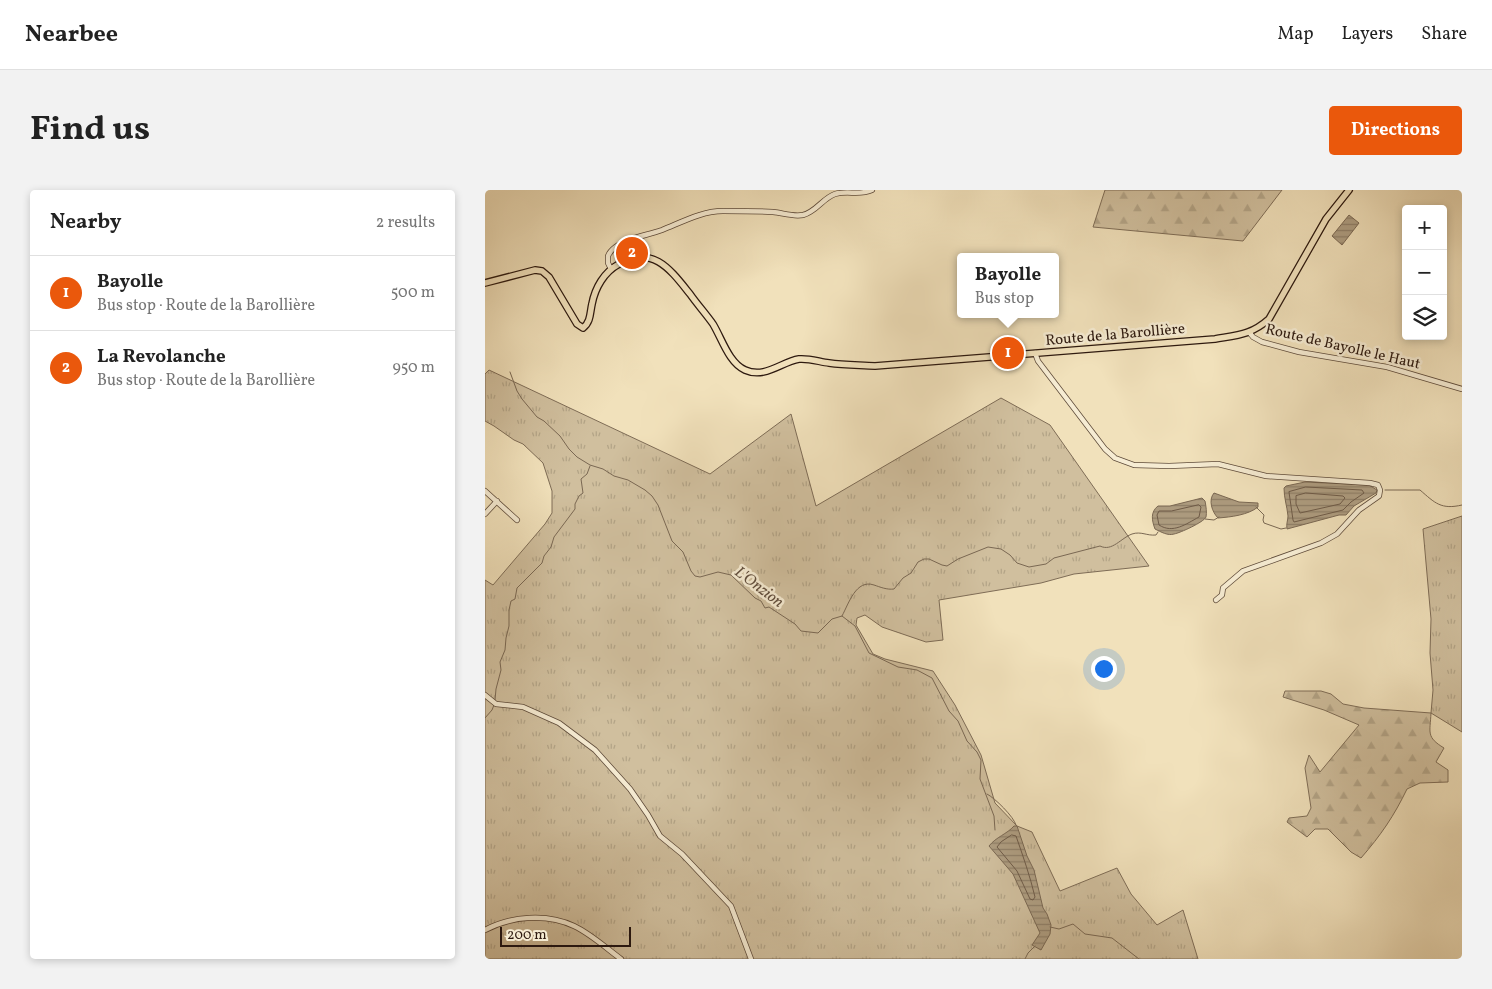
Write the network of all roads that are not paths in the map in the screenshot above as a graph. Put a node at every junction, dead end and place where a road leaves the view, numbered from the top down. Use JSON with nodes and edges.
{"nodes":[{"id":1,"x":872,"y":190,"type":"edge"},
{"id":2,"x":1349,"y":190,"type":"edge"},
{"id":3,"x":611,"y":269,"type":"junction"},
{"id":4,"x":485,"y":283,"type":"edge"},
{"id":5,"x":1249,"y":332,"type":"junction"},
{"id":6,"x":1035,"y":353,"type":"junction"},
{"id":7,"x":1462,"y":389,"type":"edge"},
{"id":8,"x":485,"y":491,"type":"edge"},
{"id":9,"x":497,"y":502,"type":"junction"},
{"id":10,"x":485,"y":514,"type":"edge"},
{"id":11,"x":517,"y":520,"type":"dead end"},
{"id":12,"x":1216,"y":600,"type":"dead end"},
{"id":13,"x":485,"y":695,"type":"edge"},
{"id":14,"x":485,"y":930,"type":"edge"},
{"id":15,"x":621,"y":959,"type":"edge"},
{"id":16,"x":751,"y":959,"type":"edge"}],
"edges":[{"from":1,"to":3,"type":"street"},
{"from":2,"to":5,"type":"main road","name":"Route de la Barollière"},
{"from":3,"to":4,"type":"main road"},
{"from":3,"to":6,"type":"main road","name":"Route de la Barollière"},
{"from":5,"to":6,"type":"main road","name":"Route de la Barollière"},
{"from":5,"to":7,"type":"street","name":"Route de Bayolle le Haut"},
{"from":6,"to":12,"type":"street"},
{"from":8,"to":9,"type":"street"},
{"from":9,"to":10,"type":"street"},
{"from":9,"to":11,"type":"street"},
{"from":13,"to":16,"type":"street"},
{"from":14,"to":15,"type":"street"}]}
